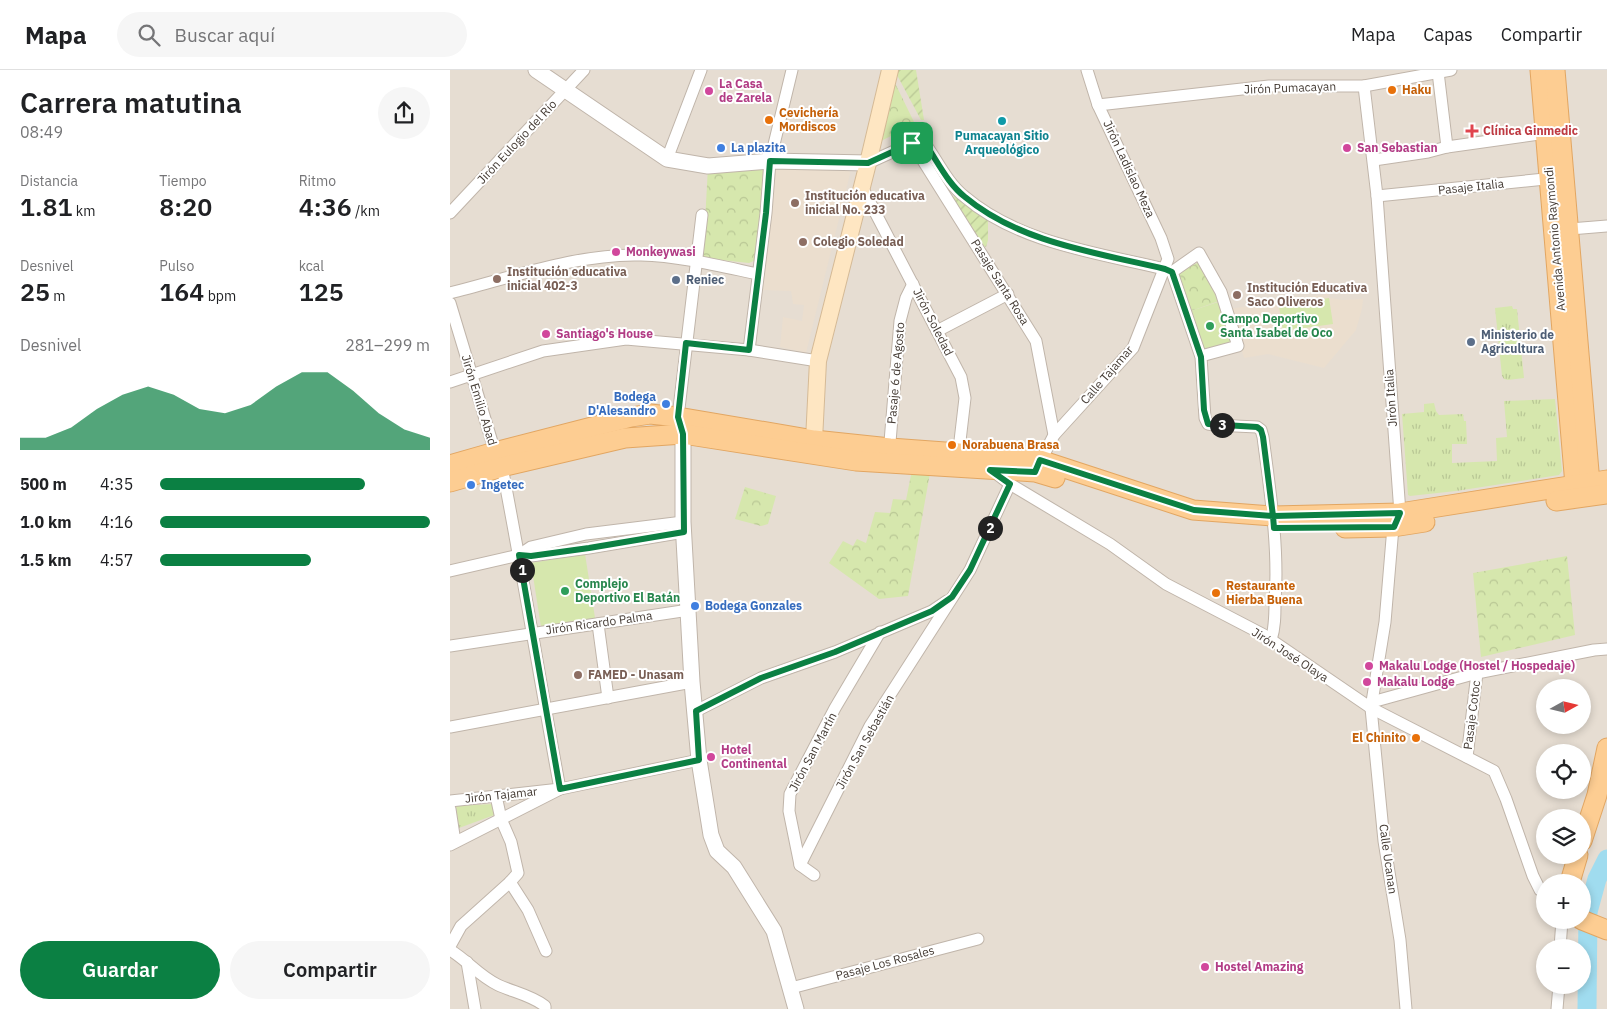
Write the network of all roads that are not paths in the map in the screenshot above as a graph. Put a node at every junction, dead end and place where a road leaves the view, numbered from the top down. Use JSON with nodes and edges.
{"nodes":[{"id":1,"x":536,"y":70,"type":"edge"},
{"id":2,"x":584,"y":70,"type":"edge"},
{"id":3,"x":701,"y":70,"type":"edge"},
{"id":4,"x":792,"y":70,"type":"edge"},
{"id":5,"x":890,"y":70,"type":"edge"},
{"id":6,"x":1088,"y":70,"type":"edge"},
{"id":7,"x":1451,"y":70,"type":"edge"},
{"id":8,"x":1540,"y":70,"type":"edge"},
{"id":9,"x":1555,"y":70,"type":"edge"},
{"id":10,"x":1438,"y":72,"type":"junction"},
{"id":11,"x":1364,"y":86,"type":"junction"},
{"id":12,"x":565,"y":90,"type":"junction"},
{"id":13,"x":1098,"y":105,"type":"junction"},
{"id":14,"x":1546,"y":134,"type":"junction"},
{"id":15,"x":912,"y":143,"type":"junction"},
{"id":16,"x":1447,"y":147,"type":"junction"},
{"id":17,"x":667,"y":159,"type":"junction"},
{"id":18,"x":1374,"y":160,"type":"junction"},
{"id":19,"x":770,"y":161,"type":"junction"},
{"id":20,"x":868,"y":163,"type":"junction"},
{"id":21,"x":1558,"y":178,"type":"junction"},
{"id":22,"x":862,"y":187,"type":"junction"},
{"id":23,"x":1377,"y":196,"type":"junction"},
{"id":24,"x":450,"y":214,"type":"edge"},
{"id":25,"x":702,"y":215,"type":"dead end"},
{"id":26,"x":1607,"y":226,"type":"edge"},
{"id":27,"x":1570,"y":229,"type":"junction"},
{"id":28,"x":697,"y":261,"type":"junction"},
{"id":29,"x":1169,"y":270,"type":"junction"},
{"id":30,"x":758,"y":274,"type":"junction"},
{"id":31,"x":913,"y":284,"type":"junction"},
{"id":32,"x":450,"y":293,"type":"edge"},
{"id":33,"x":1008,"y":294,"type":"junction"},
{"id":34,"x":450,"y":303,"type":"edge"},
{"id":35,"x":937,"y":331,"type":"junction"},
{"id":36,"x":686,"y":343,"type":"junction"},
{"id":37,"x":749,"y":350,"type":"junction"},
{"id":38,"x":1201,"y":356,"type":"junction"},
{"id":39,"x":818,"y":361,"type":"junction"},
{"id":40,"x":472,"y":376,"type":"junction"},
{"id":41,"x":450,"y":382,"type":"edge"},
{"id":42,"x":681,"y":425,"type":"junction"},
{"id":43,"x":1054,"y":435,"type":"junction"},
{"id":44,"x":811,"y":447,"type":"junction"},
{"id":45,"x":889,"y":456,"type":"junction"},
{"id":46,"x":498,"y":460,"type":"junction"},
{"id":47,"x":958,"y":460,"type":"junction"},
{"id":48,"x":987,"y":462,"type":"junction"},
{"id":49,"x":450,"y":465,"type":"edge"},
{"id":50,"x":1038,"y":466,"type":"junction"},
{"id":51,"x":450,"y":482,"type":"edge"},
{"id":52,"x":1010,"y":484,"type":"junction"},
{"id":53,"x":1591,"y":489,"type":"edge"},
{"id":54,"x":1397,"y":520,"type":"junction"},
{"id":55,"x":1273,"y":522,"type":"junction"},
{"id":56,"x":684,"y":527,"type":"junction"},
{"id":57,"x":519,"y":555,"type":"junction"},
{"id":58,"x":450,"y":571,"type":"edge"},
{"id":59,"x":952,"y":597,"type":"junction"},
{"id":60,"x":689,"y":610,"type":"junction"},
{"id":61,"x":598,"y":624,"type":"junction"},
{"id":62,"x":880,"y":632,"type":"junction"},
{"id":63,"x":533,"y":633,"type":"junction"},
{"id":64,"x":1271,"y":640,"type":"junction"},
{"id":65,"x":450,"y":646,"type":"edge"},
{"id":66,"x":1607,"y":649,"type":"edge"},
{"id":67,"x":1477,"y":673,"type":"junction"},
{"id":68,"x":692,"y":682,"type":"junction"},
{"id":69,"x":608,"y":698,"type":"junction"},
{"id":70,"x":1371,"y":705,"type":"junction"},
{"id":71,"x":545,"y":710,"type":"junction"},
{"id":72,"x":696,"y":711,"type":"junction"},
{"id":73,"x":450,"y":728,"type":"edge"},
{"id":74,"x":1607,"y":748,"type":"edge"},
{"id":75,"x":1467,"y":757,"type":"junction"},
{"id":76,"x":699,"y":760,"type":"junction"},
{"id":77,"x":560,"y":789,"type":"junction"},
{"id":78,"x":496,"y":796,"type":"junction"},
{"id":79,"x":450,"y":801,"type":"edge"},
{"id":80,"x":450,"y":809,"type":"edge"},
{"id":81,"x":1591,"y":814,"type":"edge"},
{"id":82,"x":501,"y":819,"type":"junction"},
{"id":83,"x":452,"y":843,"type":"edge"},
{"id":84,"x":800,"y":865,"type":"junction"},
{"id":85,"x":814,"y":875,"type":"dead end"},
{"id":86,"x":510,"y":882,"type":"junction"},
{"id":87,"x":1536,"y":882,"type":"edge"},
{"id":88,"x":1591,"y":924,"type":"edge"},
{"id":89,"x":1607,"y":930,"type":"edge"},
{"id":90,"x":978,"y":939,"type":"dead end"},
{"id":91,"x":450,"y":948,"type":"edge"},
{"id":92,"x":546,"y":951,"type":"dead end"},
{"id":93,"x":467,"y":962,"type":"junction"},
{"id":94,"x":791,"y":988,"type":"junction"},
{"id":95,"x":1558,"y":994,"type":"edge"},
{"id":96,"x":545,"y":1007,"type":"edge"},
{"id":97,"x":474,"y":1009,"type":"edge"},
{"id":98,"x":796,"y":1009,"type":"edge"},
{"id":99,"x":1406,"y":1009,"type":"edge"},
{"id":100,"x":1557,"y":1009,"type":"edge"}],
"edges":[{"from":1,"to":12,"type":"street"},
{"from":2,"to":12,"type":"street","name":"Jirón Eulogio del Río"},
{"from":3,"to":17,"type":"street"},
{"from":4,"to":19,"type":"street"},
{"from":5,"to":20,"type":"main road"},
{"from":6,"to":13,"type":"street","name":"Jirón Ladislao Meza"},
{"from":7,"to":10,"type":"street","name":"Jirón Pumacayan"},
{"from":8,"to":14,"type":"main road","name":"Avenida Antonio Raymondi"},
{"from":9,"to":21,"type":"main road","name":"Avenida Antonio Raymondi"},
{"from":10,"to":11,"type":"street","name":"Jirón Pumacayan"},
{"from":10,"to":16,"type":"street"},
{"from":11,"to":13,"type":"street","name":"Jirón Pumacayan"},
{"from":11,"to":18,"type":"street","name":"Jirón Italia"},
{"from":12,"to":17,"type":"street"},
{"from":12,"to":24,"type":"street","name":"Jirón Eulogio del Río"},
{"from":13,"to":29,"type":"street","name":"Jirón Ladislao Meza"},
{"from":14,"to":16,"type":"street"},
{"from":14,"to":21,"type":"main road","name":"Avenida Antonio Raymondi"},
{"from":15,"to":20,"type":"street"},
{"from":15,"to":29,"type":"street"},
{"from":15,"to":33,"type":"street","name":"Pasaje Santa Rosa"},
{"from":16,"to":18,"type":"street"},
{"from":17,"to":19,"type":"street"},
{"from":18,"to":23,"type":"street","name":"Jirón Italia"},
{"from":19,"to":20,"type":"street"},
{"from":19,"to":30,"type":"street"},
{"from":20,"to":22,"type":"main road"},
{"from":21,"to":23,"type":"street","name":"Pasaje Italia"},
{"from":21,"to":27,"type":"main road","name":"Avenida Antonio Raymondi"},
{"from":21,"to":53,"type":"main road","name":"Avenida Antonio Raymondi"},
{"from":22,"to":31,"type":"street","name":"Jirón Soledad"},
{"from":22,"to":39,"type":"main road"},
{"from":23,"to":54,"type":"street","name":"Jirón Italia"},
{"from":25,"to":28,"type":"street"},
{"from":26,"to":27,"type":"street"},
{"from":27,"to":53,"type":"main road","name":"Avenida Antonio Raymondi"},
{"from":28,"to":30,"type":"street"},
{"from":28,"to":32,"type":"street"},
{"from":28,"to":36,"type":"street"},
{"from":29,"to":38,"type":"street","name":"Jirón Ladislao Meza"},
{"from":29,"to":38,"type":"street"},
{"from":29,"to":43,"type":"street","name":"Calle Tajamar"},
{"from":30,"to":37,"type":"street"},
{"from":31,"to":35,"type":"street","name":"Jirón Soledad"},
{"from":31,"to":45,"type":"street","name":"Pasaje 6 de Agosto"},
{"from":33,"to":35,"type":"street"},
{"from":33,"to":43,"type":"street","name":"Pasaje Santa Rosa"},
{"from":34,"to":40,"type":"street","name":"Jirón Emilio Abad"},
{"from":35,"to":47,"type":"street","name":"Jirón Soledad"},
{"from":36,"to":37,"type":"street"},
{"from":36,"to":40,"type":"street"},
{"from":36,"to":42,"type":"street"},
{"from":37,"to":39,"type":"street"},
{"from":38,"to":55,"type":"street","name":"Jirón Ladislao Meza"},
{"from":39,"to":44,"type":"main road"},
{"from":40,"to":41,"type":"street"},
{"from":40,"to":46,"type":"street","name":"Jirón Emilio Abad"},
{"from":42,"to":44,"type":"main road"},
{"from":42,"to":46,"type":"main road"},
{"from":42,"to":56,"type":"street"},
{"from":43,"to":50,"type":"street","name":"Calle Tajamar"},
{"from":44,"to":45,"type":"main road"},
{"from":45,"to":47,"type":"main road"},
{"from":46,"to":49,"type":"main road"},
{"from":46,"to":51,"type":"main road"},
{"from":46,"to":57,"type":"street","name":"Jirón Emilio Abad"},
{"from":47,"to":48,"type":"main road"},
{"from":48,"to":50,"type":"main road"},
{"from":48,"to":52,"type":"street","name":"Jirón José Olaya"},
{"from":50,"to":55,"type":"main road"},
{"from":52,"to":59,"type":"street"},
{"from":52,"to":64,"type":"street","name":"Jirón José Olaya"},
{"from":53,"to":54,"type":"main road"},
{"from":54,"to":55,"type":"main road"},
{"from":54,"to":70,"type":"street","name":"Jirón Italia"},
{"from":55,"to":64,"type":"street","name":"Jirón Ladislao Meza"},
{"from":56,"to":57,"type":"street"},
{"from":56,"to":60,"type":"street"},
{"from":57,"to":58,"type":"street"},
{"from":57,"to":63,"type":"street","name":"Jirón Emilio Abad"},
{"from":59,"to":62,"type":"street"},
{"from":59,"to":84,"type":"street","name":"Jirón San Sebastián"},
{"from":60,"to":61,"type":"street","name":"Jirón Ricardo Palma"},
{"from":60,"to":68,"type":"street"},
{"from":61,"to":63,"type":"street","name":"Jirón Ricardo Palma"},
{"from":61,"to":69,"type":"street"},
{"from":62,"to":72,"type":"street"},
{"from":62,"to":84,"type":"street","name":"Jirón San Martín"},
{"from":63,"to":65,"type":"street","name":"Jirón Ricardo Palma"},
{"from":63,"to":71,"type":"street","name":"Jirón Emilio Abad"},
{"from":64,"to":70,"type":"street","name":"Jirón José Olaya"},
{"from":66,"to":67,"type":"street"},
{"from":67,"to":70,"type":"street"},
{"from":67,"to":75,"type":"street","name":"Pasaje Cotoc"},
{"from":68,"to":69,"type":"street"},
{"from":68,"to":72,"type":"street"},
{"from":69,"to":71,"type":"street"},
{"from":70,"to":75,"type":"street","name":"Jirón José Olaya"},
{"from":70,"to":99,"type":"street","name":"Calle Ucanan"},
{"from":71,"to":73,"type":"street"},
{"from":71,"to":77,"type":"street","name":"Jirón Emilio Abad"},
{"from":72,"to":76,"type":"street"},
{"from":74,"to":81,"type":"main road"},
{"from":75,"to":87,"type":"street","name":"Jirón José Olaya"},
{"from":76,"to":77,"type":"street","name":"Jirón Tajamar"},
{"from":76,"to":94,"type":"street"},
{"from":77,"to":78,"type":"street","name":"Jirón Tajamar"},
{"from":77,"to":82,"type":"street"},
{"from":78,"to":79,"type":"street","name":"Jirón Tajamar"},
{"from":78,"to":82,"type":"street"},
{"from":80,"to":83,"type":"street"},
{"from":82,"to":83,"type":"street"},
{"from":82,"to":86,"type":"street"},
{"from":84,"to":85,"type":"street"},
{"from":86,"to":91,"type":"street"},
{"from":86,"to":92,"type":"street"},
{"from":88,"to":89,"type":"main road"},
{"from":90,"to":94,"type":"street","name":"Pasaje Los Rosales"},
{"from":91,"to":93,"type":"street"},
{"from":93,"to":96,"type":"street"},
{"from":93,"to":97,"type":"street"},
{"from":94,"to":98,"type":"street"},
{"from":95,"to":100,"type":"street"}]}
